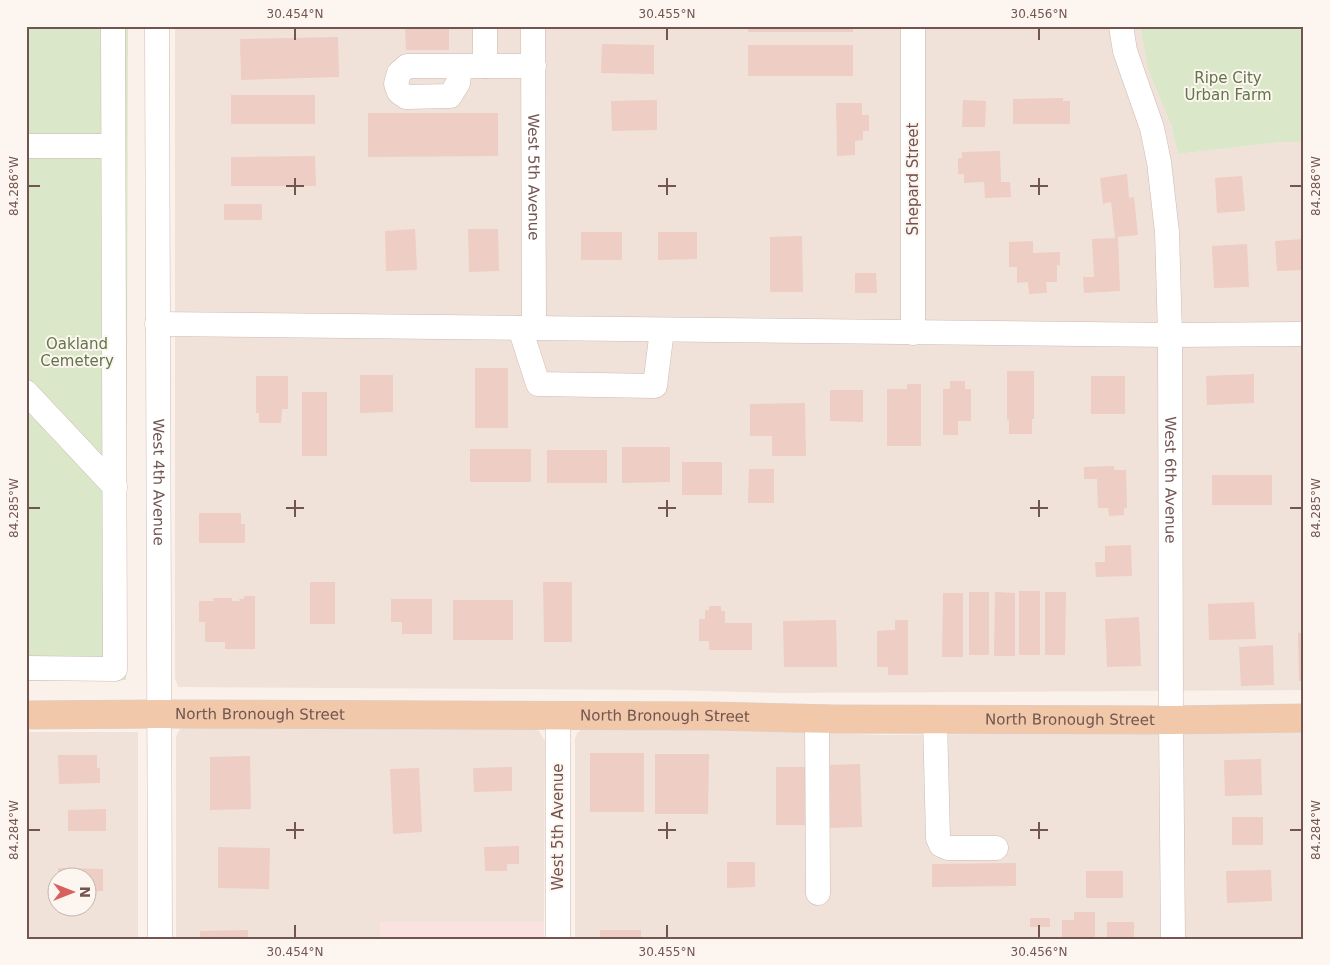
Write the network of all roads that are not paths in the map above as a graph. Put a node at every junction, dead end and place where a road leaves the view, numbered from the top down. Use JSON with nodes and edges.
{"nodes":[{"id":1,"x":112,"y":26,"type":"edge"},
{"id":2,"x":157,"y":26,"type":"edge"},
{"id":3,"x":485,"y":26,"type":"edge"},
{"id":4,"x":533,"y":26,"type":"edge"},
{"id":5,"x":913,"y":26,"type":"edge"},
{"id":6,"x":1121,"y":26,"type":"edge"},
{"id":7,"x":460,"y":66,"type":"dead end"},
{"id":8,"x":485,"y":66,"type":"junction"},
{"id":9,"x":534,"y":66,"type":"junction"},
{"id":10,"x":26,"y":146,"type":"edge"},
{"id":11,"x":113,"y":146,"type":"junction"},
{"id":12,"x":157,"y":324,"type":"junction"},
{"id":13,"x":527,"y":328,"type":"junction"},
{"id":14,"x":662,"y":330,"type":"junction"},
{"id":15,"x":914,"y":332,"type":"junction"},
{"id":16,"x":1304,"y":334,"type":"edge"},
{"id":17,"x":1170,"y":335,"type":"junction"},
{"id":18,"x":26,"y":392,"type":"edge"},
{"id":19,"x":114,"y":487,"type":"junction"},
{"id":20,"x":26,"y":668,"type":"edge"},
{"id":21,"x":159,"y":714,"type":"junction"},
{"id":22,"x":26,"y":715,"type":"edge"},
{"id":23,"x":558,"y":716,"type":"junction"},
{"id":24,"x":1304,"y":718,"type":"edge"},
{"id":25,"x":817,"y":719,"type":"junction"},
{"id":26,"x":935,"y":719,"type":"junction"},
{"id":27,"x":1171,"y":720,"type":"junction"},
{"id":28,"x":996,"y":848,"type":"dead end"},
{"id":29,"x":818,"y":893,"type":"dead end"},
{"id":30,"x":160,"y":939,"type":"edge"},
{"id":31,"x":558,"y":939,"type":"edge"},
{"id":32,"x":1173,"y":939,"type":"edge"}],
"edges":[{"from":1,"to":11,"type":"street"},
{"from":2,"to":12,"type":"street","name":"West 4th Avenue"},
{"from":3,"to":8,"type":"street"},
{"from":4,"to":9,"type":"street","name":"West 5th Avenue"},
{"from":5,"to":15,"type":"street","name":"Shepard Street"},
{"from":6,"to":17,"type":"street","name":"West 6th Avenue"},
{"from":7,"to":8,"type":"street"},
{"from":8,"to":9,"type":"street"},
{"from":9,"to":13,"type":"street","name":"West 5th Avenue"},
{"from":10,"to":11,"type":"street"},
{"from":11,"to":19,"type":"street"},
{"from":12,"to":13,"type":"street"},
{"from":12,"to":21,"type":"street","name":"West 4th Avenue"},
{"from":13,"to":14,"type":"street"},
{"from":13,"to":14,"type":"street","name":"West 5th Avenue"},
{"from":14,"to":15,"type":"street"},
{"from":15,"to":17,"type":"street"},
{"from":16,"to":17,"type":"street"},
{"from":17,"to":27,"type":"street","name":"West 6th Avenue"},
{"from":18,"to":19,"type":"street"},
{"from":19,"to":20,"type":"street"},
{"from":21,"to":22,"type":"main road","name":"North Bronough Street"},
{"from":21,"to":23,"type":"main road","name":"North Bronough Street"},
{"from":21,"to":30,"type":"street","name":"West 4th Avenue"},
{"from":23,"to":25,"type":"main road","name":"North Bronough Street"},
{"from":23,"to":31,"type":"street","name":"West 5th Avenue"},
{"from":24,"to":27,"type":"main road","name":"North Bronough Street"},
{"from":25,"to":26,"type":"main road","name":"North Bronough Street"},
{"from":25,"to":29,"type":"street"},
{"from":26,"to":27,"type":"main road","name":"North Bronough Street"},
{"from":26,"to":28,"type":"street"},
{"from":27,"to":32,"type":"street","name":"West 6th Avenue"}]}
